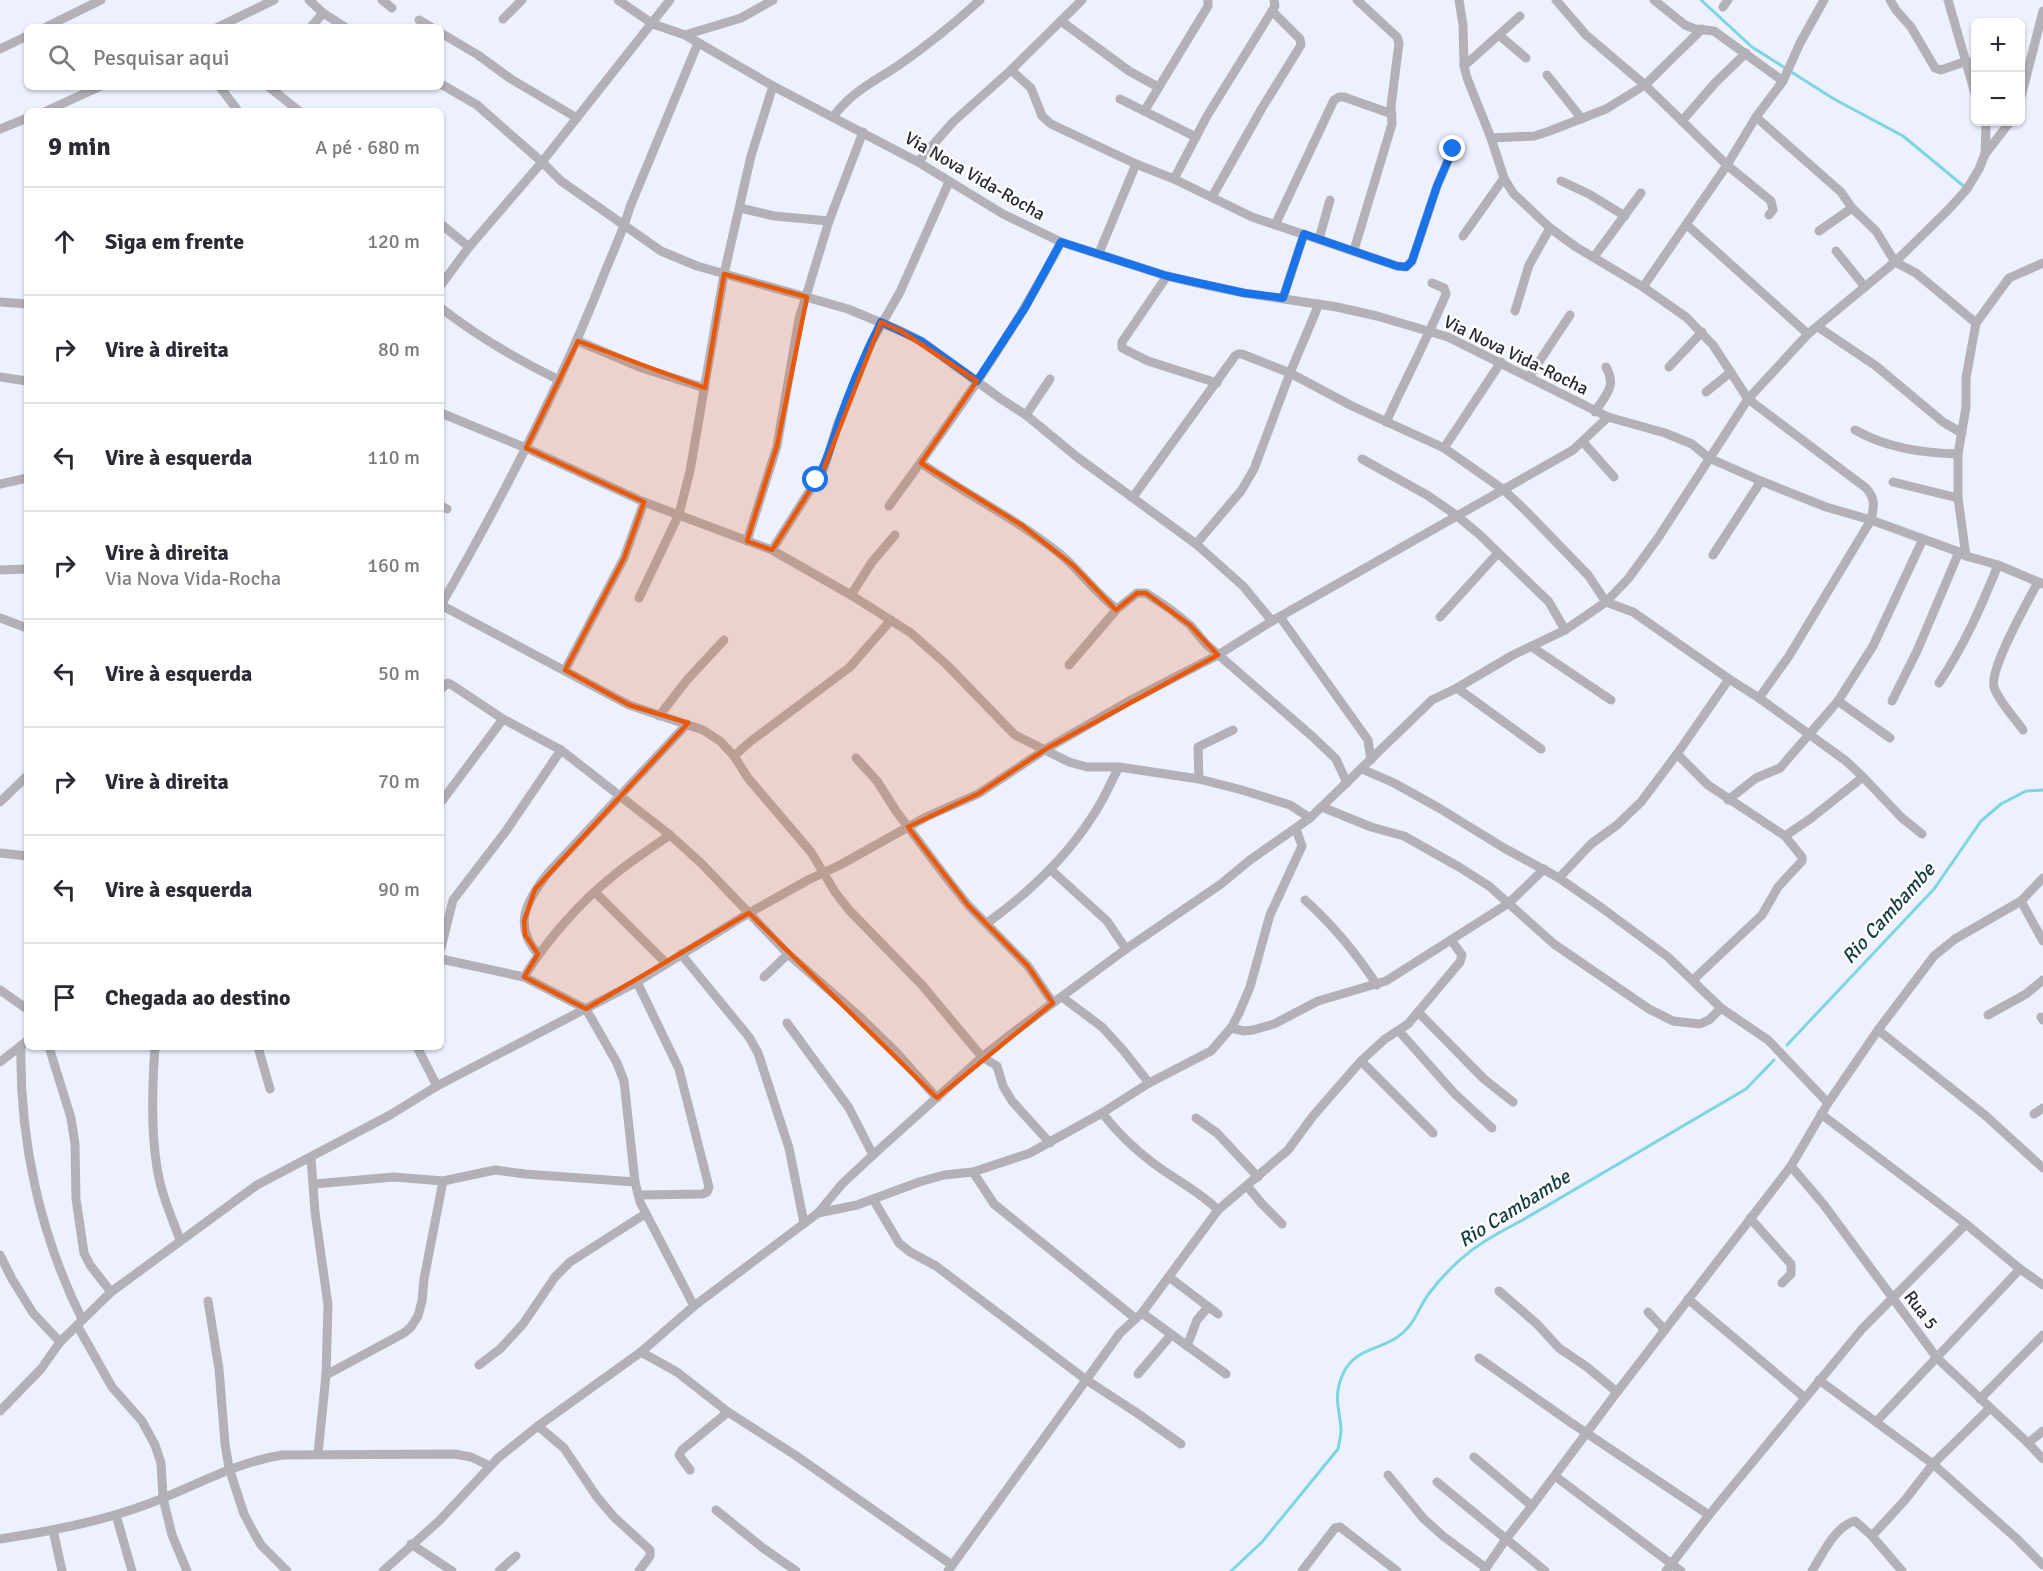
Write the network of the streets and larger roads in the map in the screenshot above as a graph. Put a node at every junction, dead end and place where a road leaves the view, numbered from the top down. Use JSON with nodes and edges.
{"nodes":[{"id":1,"x":101,"y":0,"type":"edge"},
{"id":2,"x":274,"y":0,"type":"edge"},
{"id":3,"x":309,"y":0,"type":"edge"},
{"id":4,"x":382,"y":0,"type":"edge"},
{"id":5,"x":522,"y":0,"type":"edge"},
{"id":6,"x":618,"y":0,"type":"edge"},
{"id":7,"x":670,"y":0,"type":"edge"},
{"id":8,"x":773,"y":0,"type":"edge"},
{"id":9,"x":980,"y":0,"type":"edge"},
{"id":10,"x":1082,"y":0,"type":"edge"},
{"id":11,"x":1208,"y":0,"type":"edge"},
{"id":12,"x":1274,"y":0,"type":"edge"},
{"id":13,"x":1357,"y":0,"type":"edge"},
{"id":14,"x":1459,"y":0,"type":"edge"},
{"id":15,"x":1556,"y":0,"type":"edge"},
{"id":16,"x":1654,"y":0,"type":"edge"},
{"id":17,"x":1824,"y":0,"type":"edge"},
{"id":18,"x":1890,"y":0,"type":"edge"},
{"id":19,"x":1948,"y":0,"type":"edge"},
{"id":20,"x":392,"y":8,"type":"dead end"},
{"id":21,"x":1272,"y":11,"type":"junction"},
{"id":22,"x":323,"y":13,"type":"junction"},
{"id":23,"x":2043,"y":13,"type":"edge"},
{"id":24,"x":1520,"y":16,"type":"dead end"},
{"id":25,"x":503,"y":19,"type":"dead end"},
{"id":26,"x":419,"y":20,"type":"dead end"},
{"id":27,"x":1061,"y":21,"type":"junction"},
{"id":28,"x":52,"y":24,"type":"edge"},
{"id":29,"x":224,"y":24,"type":"edge"},
{"id":30,"x":314,"y":24,"type":"edge"},
{"id":31,"x":340,"y":24,"type":"edge"},
{"id":32,"x":425,"y":24,"type":"edge"},
{"id":33,"x":652,"y":24,"type":"junction"},
{"id":34,"x":1702,"y":29,"type":"junction"},
{"id":35,"x":444,"y":35,"type":"edge"},
{"id":36,"x":686,"y":35,"type":"junction"},
{"id":37,"x":1499,"y":35,"type":"junction"},
{"id":38,"x":24,"y":37,"type":"edge"},
{"id":39,"x":698,"y":43,"type":"junction"},
{"id":40,"x":2035,"y":45,"type":"junction"},
{"id":41,"x":0,"y":49,"type":"edge"},
{"id":42,"x":2043,"y":53,"type":"edge"},
{"id":43,"x":1746,"y":54,"type":"junction"},
{"id":44,"x":1526,"y":58,"type":"dead end"},
{"id":45,"x":1967,"y":60,"type":"junction"},
{"id":46,"x":1464,"y":66,"type":"junction"},
{"id":47,"x":1011,"y":70,"type":"junction"},
{"id":48,"x":1547,"y":75,"type":"dead end"},
{"id":49,"x":1971,"y":76,"type":"edge"},
{"id":50,"x":1784,"y":81,"type":"junction"},
{"id":51,"x":2025,"y":82,"type":"edge"},
{"id":52,"x":1645,"y":85,"type":"junction"},
{"id":53,"x":444,"y":86,"type":"edge"},
{"id":54,"x":773,"y":86,"type":"junction"},
{"id":55,"x":1158,"y":87,"type":"junction"},
{"id":56,"x":93,"y":90,"type":"edge"},
{"id":57,"x":222,"y":90,"type":"edge"},
{"id":58,"x":273,"y":90,"type":"edge"},
{"id":59,"x":1120,"y":99,"type":"dead end"},
{"id":60,"x":56,"y":108,"type":"edge"},
{"id":61,"x":236,"y":108,"type":"edge"},
{"id":62,"x":296,"y":108,"type":"edge"},
{"id":63,"x":1145,"y":110,"type":"junction"},
{"id":64,"x":1392,"y":114,"type":"junction"},
{"id":65,"x":833,"y":117,"type":"junction"},
{"id":66,"x":1756,"y":117,"type":"junction"},
{"id":67,"x":577,"y":118,"type":"junction"},
{"id":68,"x":24,"y":119,"type":"edge"},
{"id":69,"x":1582,"y":119,"type":"junction"},
{"id":70,"x":1682,"y":121,"type":"junction"},
{"id":71,"x":1986,"y":126,"type":"edge"},
{"id":72,"x":2007,"y":126,"type":"edge"},
{"id":73,"x":0,"y":129,"type":"edge"},
{"id":74,"x":863,"y":132,"type":"junction"},
{"id":75,"x":1196,"y":137,"type":"junction"},
{"id":76,"x":1491,"y":138,"type":"junction"},
{"id":77,"x":1453,"y":149,"type":"dead end"},
{"id":78,"x":1985,"y":154,"type":"junction"},
{"id":79,"x":542,"y":162,"type":"junction"},
{"id":80,"x":918,"y":162,"type":"junction"},
{"id":81,"x":1136,"y":164,"type":"junction"},
{"id":82,"x":1727,"y":165,"type":"junction"},
{"id":83,"x":1174,"y":178,"type":"junction"},
{"id":84,"x":1504,"y":178,"type":"junction"},
{"id":85,"x":1561,"y":181,"type":"dead end"},
{"id":86,"x":949,"y":182,"type":"junction"},
{"id":87,"x":1641,"y":193,"type":"dead end"},
{"id":88,"x":1212,"y":197,"type":"junction"},
{"id":89,"x":1330,"y":200,"type":"dead end"},
{"id":90,"x":740,"y":208,"type":"junction"},
{"id":91,"x":1852,"y":208,"type":"junction"},
{"id":92,"x":1768,"y":215,"type":"dead end"},
{"id":93,"x":1624,"y":216,"type":"junction"},
{"id":94,"x":829,"y":221,"type":"junction"},
{"id":95,"x":1275,"y":225,"type":"junction"},
{"id":96,"x":1687,"y":225,"type":"junction"},
{"id":97,"x":444,"y":226,"type":"edge"},
{"id":98,"x":625,"y":226,"type":"junction"},
{"id":99,"x":1550,"y":228,"type":"junction"},
{"id":100,"x":1819,"y":231,"type":"dead end"},
{"id":101,"x":1304,"y":234,"type":"junction"},
{"id":102,"x":1463,"y":237,"type":"dead end"},
{"id":103,"x":1319,"y":239,"type":"junction"},
{"id":104,"x":1061,"y":242,"type":"junction"},
{"id":105,"x":469,"y":247,"type":"junction"},
{"id":106,"x":1354,"y":250,"type":"junction"},
{"id":107,"x":1836,"y":251,"type":"dead end"},
{"id":108,"x":1099,"y":253,"type":"junction"},
{"id":109,"x":1594,"y":257,"type":"junction"},
{"id":110,"x":1895,"y":262,"type":"junction"},
{"id":111,"x":2043,"y":263,"type":"edge"},
{"id":112,"x":724,"y":274,"type":"junction"},
{"id":113,"x":1167,"y":276,"type":"junction"},
{"id":114,"x":444,"y":281,"type":"edge"},
{"id":115,"x":1432,"y":283,"type":"dead end"},
{"id":116,"x":1643,"y":287,"type":"junction"},
{"id":117,"x":1865,"y":287,"type":"junction"},
{"id":118,"x":807,"y":297,"type":"junction"},
{"id":119,"x":1283,"y":298,"type":"junction"},
{"id":120,"x":0,"y":302,"type":"edge"},
{"id":121,"x":24,"y":304,"type":"edge"},
{"id":122,"x":1318,"y":304,"type":"junction"},
{"id":123,"x":444,"y":310,"type":"edge"},
{"id":124,"x":1515,"y":311,"type":"dead end"},
{"id":125,"x":1570,"y":315,"type":"dead end"},
{"id":126,"x":881,"y":322,"type":"junction"},
{"id":127,"x":1976,"y":323,"type":"junction"},
{"id":128,"x":1818,"y":327,"type":"junction"},
{"id":129,"x":1431,"y":331,"type":"junction"},
{"id":130,"x":1702,"y":332,"type":"junction"},
{"id":131,"x":1808,"y":334,"type":"junction"},
{"id":132,"x":578,"y":340,"type":"junction"},
{"id":133,"x":1501,"y":362,"type":"junction"},
{"id":134,"x":1606,"y":367,"type":"dead end"},
{"id":135,"x":1669,"y":367,"type":"dead end"},
{"id":136,"x":1731,"y":372,"type":"junction"},
{"id":137,"x":1290,"y":373,"type":"junction"},
{"id":138,"x":0,"y":377,"type":"edge"},
{"id":139,"x":1528,"y":377,"type":"junction"},
{"id":140,"x":1050,"y":379,"type":"dead end"},
{"id":141,"x":559,"y":380,"type":"junction"},
{"id":142,"x":24,"y":381,"type":"edge"},
{"id":143,"x":977,"y":381,"type":"junction"},
{"id":144,"x":1217,"y":383,"type":"junction"},
{"id":145,"x":705,"y":388,"type":"junction"},
{"id":146,"x":1706,"y":392,"type":"dead end"},
{"id":147,"x":1748,"y":399,"type":"junction"},
{"id":148,"x":1595,"y":412,"type":"junction"},
{"id":149,"x":444,"y":414,"type":"edge"},
{"id":150,"x":1026,"y":415,"type":"junction"},
{"id":151,"x":1608,"y":417,"type":"junction"},
{"id":152,"x":1386,"y":422,"type":"junction"},
{"id":153,"x":1855,"y":430,"type":"dead end"},
{"id":154,"x":1962,"y":433,"type":"junction"},
{"id":155,"x":1583,"y":442,"type":"junction"},
{"id":156,"x":526,"y":448,"type":"junction"},
{"id":157,"x":1444,"y":448,"type":"junction"},
{"id":158,"x":1958,"y":454,"type":"junction"},
{"id":159,"x":1709,"y":458,"type":"junction"},
{"id":160,"x":1362,"y":459,"type":"dead end"},
{"id":161,"x":921,"y":463,"type":"junction"},
{"id":162,"x":1614,"y":477,"type":"dead end"},
{"id":163,"x":24,"y":479,"type":"edge"},
{"id":164,"x":1761,"y":481,"type":"junction"},
{"id":165,"x":1893,"y":482,"type":"dead end"},
{"id":166,"x":0,"y":484,"type":"edge"},
{"id":167,"x":1504,"y":490,"type":"junction"},
{"id":168,"x":1132,"y":497,"type":"junction"},
{"id":169,"x":1958,"y":498,"type":"junction"},
{"id":170,"x":644,"y":502,"type":"junction"},
{"id":171,"x":889,"y":506,"type":"dead end"},
{"id":172,"x":679,"y":514,"type":"junction"},
{"id":173,"x":1456,"y":515,"type":"junction"},
{"id":174,"x":1871,"y":520,"type":"junction"},
{"id":175,"x":895,"y":535,"type":"dead end"},
{"id":176,"x":1923,"y":540,"type":"junction"},
{"id":177,"x":747,"y":541,"type":"junction"},
{"id":178,"x":1196,"y":544,"type":"junction"},
{"id":179,"x":772,"y":550,"type":"junction"},
{"id":180,"x":1498,"y":553,"type":"junction"},
{"id":181,"x":1963,"y":554,"type":"junction"},
{"id":182,"x":1713,"y":555,"type":"dead end"},
{"id":183,"x":1998,"y":565,"type":"junction"},
{"id":184,"x":24,"y":569,"type":"edge"},
{"id":185,"x":0,"y":570,"type":"edge"},
{"id":186,"x":2041,"y":583,"type":"edge"},
{"id":187,"x":851,"y":595,"type":"junction"},
{"id":188,"x":639,"y":598,"type":"dead end"},
{"id":189,"x":444,"y":600,"type":"edge"},
{"id":190,"x":1606,"y":602,"type":"junction"},
{"id":191,"x":444,"y":607,"type":"edge"},
{"id":192,"x":1117,"y":609,"type":"junction"},
{"id":193,"x":1440,"y":617,"type":"dead end"},
{"id":194,"x":0,"y":618,"type":"edge"},
{"id":195,"x":1276,"y":619,"type":"junction"},
{"id":196,"x":891,"y":620,"type":"junction"},
{"id":197,"x":24,"y":627,"type":"edge"},
{"id":198,"x":1565,"y":630,"type":"junction"},
{"id":199,"x":724,"y":640,"type":"dead end"},
{"id":200,"x":1532,"y":647,"type":"junction"},
{"id":201,"x":1218,"y":655,"type":"junction"},
{"id":202,"x":1069,"y":664,"type":"dead end"},
{"id":203,"x":565,"y":670,"type":"junction"},
{"id":204,"x":1729,"y":679,"type":"junction"},
{"id":205,"x":1939,"y":682,"type":"dead end"},
{"id":206,"x":444,"y":686,"type":"edge"},
{"id":207,"x":1457,"y":688,"type":"junction"},
{"id":208,"x":1759,"y":698,"type":"junction"},
{"id":209,"x":1611,"y":700,"type":"dead end"},
{"id":210,"x":1838,"y":701,"type":"junction"},
{"id":211,"x":1892,"y":701,"type":"dead end"},
{"id":212,"x":659,"y":716,"type":"junction"},
{"id":213,"x":503,"y":719,"type":"junction"},
{"id":214,"x":687,"y":724,"type":"junction"},
{"id":215,"x":1233,"y":730,"type":"dead end"},
{"id":216,"x":2023,"y":730,"type":"dead end"},
{"id":217,"x":1811,"y":735,"type":"junction"},
{"id":218,"x":1890,"y":738,"type":"dead end"},
{"id":219,"x":1541,"y":749,"type":"dead end"},
{"id":220,"x":561,"y":750,"type":"junction"},
{"id":221,"x":1046,"y":750,"type":"junction"},
{"id":222,"x":1677,"y":754,"type":"junction"},
{"id":223,"x":734,"y":756,"type":"junction"},
{"id":224,"x":856,"y":758,"type":"dead end"},
{"id":225,"x":1371,"y":760,"type":"junction"},
{"id":226,"x":1119,"y":767,"type":"junction"},
{"id":227,"x":1362,"y":769,"type":"junction"},
{"id":228,"x":1863,"y":777,"type":"junction"},
{"id":229,"x":24,"y":779,"type":"edge"},
{"id":230,"x":1199,"y":780,"type":"junction"},
{"id":231,"x":1347,"y":783,"type":"junction"},
{"id":232,"x":621,"y":795,"type":"junction"},
{"id":233,"x":444,"y":798,"type":"edge"},
{"id":234,"x":1728,"y":800,"type":"junction"},
{"id":235,"x":0,"y":802,"type":"edge"},
{"id":236,"x":1322,"y":807,"type":"junction"},
{"id":237,"x":1310,"y":818,"type":"junction"},
{"id":238,"x":908,"y":827,"type":"junction"},
{"id":239,"x":1296,"y":829,"type":"junction"},
{"id":240,"x":1922,"y":834,"type":"dead end"},
{"id":241,"x":669,"y":835,"type":"junction"},
{"id":242,"x":1785,"y":836,"type":"junction"},
{"id":243,"x":0,"y":854,"type":"edge"},
{"id":244,"x":24,"y":856,"type":"edge"},
{"id":245,"x":1050,"y":869,"type":"junction"},
{"id":246,"x":1544,"y":869,"type":"junction"},
{"id":247,"x":825,"y":873,"type":"junction"},
{"id":248,"x":1559,"y":878,"type":"junction"},
{"id":249,"x":2043,"y":878,"type":"edge"},
{"id":250,"x":595,"y":892,"type":"junction"},
{"id":251,"x":1305,"y":900,"type":"dead end"},
{"id":252,"x":2021,"y":901,"type":"junction"},
{"id":253,"x":1509,"y":903,"type":"junction"},
{"id":254,"x":750,"y":913,"type":"junction"},
{"id":255,"x":987,"y":923,"type":"junction"},
{"id":256,"x":444,"y":936,"type":"edge"},
{"id":257,"x":1451,"y":940,"type":"junction"},
{"id":258,"x":2043,"y":941,"type":"edge"},
{"id":259,"x":1126,"y":949,"type":"junction"},
{"id":260,"x":538,"y":954,"type":"junction"},
{"id":261,"x":681,"y":954,"type":"junction"},
{"id":262,"x":788,"y":954,"type":"junction"},
{"id":263,"x":444,"y":960,"type":"edge"},
{"id":264,"x":666,"y":963,"type":"junction"},
{"id":265,"x":524,"y":977,"type":"junction"},
{"id":266,"x":764,"y":977,"type":"dead end"},
{"id":267,"x":1693,"y":980,"type":"junction"},
{"id":268,"x":2043,"y":980,"type":"edge"},
{"id":269,"x":637,"y":982,"type":"junction"},
{"id":270,"x":1377,"y":985,"type":"junction"},
{"id":271,"x":0,"y":990,"type":"edge"},
{"id":272,"x":1062,"y":997,"type":"junction"},
{"id":273,"x":1053,"y":1003,"type":"junction"},
{"id":274,"x":24,"y":1007,"type":"edge"},
{"id":275,"x":1721,"y":1008,"type":"junction"},
{"id":276,"x":586,"y":1009,"type":"junction"},
{"id":277,"x":1418,"y":1012,"type":"junction"},
{"id":278,"x":1988,"y":1015,"type":"dead end"},
{"id":279,"x":787,"y":1023,"type":"dead end"},
{"id":280,"x":1231,"y":1028,"type":"junction"},
{"id":281,"x":1878,"y":1030,"type":"junction"},
{"id":282,"x":1399,"y":1031,"type":"junction"},
{"id":283,"x":24,"y":1043,"type":"edge"},
{"id":284,"x":50,"y":1050,"type":"edge"},
{"id":285,"x":155,"y":1050,"type":"edge"},
{"id":286,"x":259,"y":1050,"type":"edge"},
{"id":287,"x":419,"y":1050,"type":"edge"},
{"id":288,"x":982,"y":1057,"type":"junction"},
{"id":289,"x":1361,"y":1061,"type":"junction"},
{"id":290,"x":0,"y":1062,"type":"edge"},
{"id":291,"x":1149,"y":1083,"type":"junction"},
{"id":292,"x":437,"y":1086,"type":"junction"},
{"id":293,"x":270,"y":1089,"type":"dead end"},
{"id":294,"x":937,"y":1098,"type":"junction"},
{"id":295,"x":1513,"y":1102,"type":"dead end"},
{"id":296,"x":1828,"y":1103,"type":"junction"},
{"id":297,"x":2043,"y":1108,"type":"edge"},
{"id":298,"x":1102,"y":1113,"type":"junction"},
{"id":299,"x":1821,"y":1114,"type":"junction"},
{"id":300,"x":2034,"y":1114,"type":"dead end"},
{"id":301,"x":1196,"y":1118,"type":"dead end"},
{"id":302,"x":1492,"y":1128,"type":"dead end"},
{"id":303,"x":1433,"y":1132,"type":"dead end"},
{"id":304,"x":1050,"y":1143,"type":"junction"},
{"id":305,"x":873,"y":1155,"type":"junction"},
{"id":306,"x":311,"y":1158,"type":"junction"},
{"id":307,"x":1791,"y":1166,"type":"junction"},
{"id":308,"x":2043,"y":1168,"type":"edge"},
{"id":309,"x":973,"y":1172,"type":"junction"},
{"id":310,"x":1258,"y":1177,"type":"junction"},
{"id":311,"x":443,"y":1181,"type":"junction"},
{"id":312,"x":635,"y":1182,"type":"junction"},
{"id":313,"x":314,"y":1184,"type":"junction"},
{"id":314,"x":1247,"y":1186,"type":"junction"},
{"id":315,"x":639,"y":1195,"type":"junction"},
{"id":316,"x":873,"y":1199,"type":"junction"},
{"id":317,"x":1218,"y":1210,"type":"junction"},
{"id":318,"x":818,"y":1213,"type":"junction"},
{"id":319,"x":645,"y":1214,"type":"junction"},
{"id":320,"x":1750,"y":1218,"type":"junction"},
{"id":321,"x":804,"y":1223,"type":"junction"},
{"id":322,"x":1282,"y":1224,"type":"dead end"},
{"id":323,"x":1966,"y":1224,"type":"junction"},
{"id":324,"x":180,"y":1240,"type":"junction"},
{"id":325,"x":0,"y":1255,"type":"edge"},
{"id":326,"x":2020,"y":1269,"type":"junction"},
{"id":327,"x":1169,"y":1277,"type":"junction"},
{"id":328,"x":1782,"y":1283,"type":"dead end"},
{"id":329,"x":2043,"y":1285,"type":"edge"},
{"id":330,"x":1498,"y":1291,"type":"dead end"},
{"id":331,"x":111,"y":1292,"type":"junction"},
{"id":332,"x":1891,"y":1298,"type":"junction"},
{"id":333,"x":1688,"y":1299,"type":"junction"},
{"id":334,"x":208,"y":1301,"type":"dead end"},
{"id":335,"x":694,"y":1306,"type":"junction"},
{"id":336,"x":1209,"y":1307,"type":"junction"},
{"id":337,"x":1648,"y":1312,"type":"dead end"},
{"id":338,"x":1218,"y":1314,"type":"dead end"},
{"id":339,"x":1138,"y":1316,"type":"junction"},
{"id":340,"x":80,"y":1322,"type":"junction"},
{"id":341,"x":1665,"y":1330,"type":"junction"},
{"id":342,"x":1171,"y":1335,"type":"junction"},
{"id":343,"x":2043,"y":1335,"type":"edge"},
{"id":344,"x":60,"y":1342,"type":"junction"},
{"id":345,"x":1186,"y":1346,"type":"junction"},
{"id":346,"x":641,"y":1352,"type":"junction"},
{"id":347,"x":1479,"y":1358,"type":"dead end"},
{"id":348,"x":1937,"y":1359,"type":"junction"},
{"id":349,"x":479,"y":1365,"type":"dead end"},
{"id":350,"x":1138,"y":1374,"type":"dead end"},
{"id":351,"x":1226,"y":1374,"type":"dead end"},
{"id":352,"x":326,"y":1376,"type":"junction"},
{"id":353,"x":1085,"y":1380,"type":"junction"},
{"id":354,"x":1819,"y":1380,"type":"junction"},
{"id":355,"x":1617,"y":1392,"type":"junction"},
{"id":356,"x":1804,"y":1397,"type":"junction"},
{"id":357,"x":1980,"y":1399,"type":"junction"},
{"id":358,"x":1990,"y":1408,"type":"junction"},
{"id":359,"x":0,"y":1411,"type":"edge"},
{"id":360,"x":728,"y":1412,"type":"junction"},
{"id":361,"x":1875,"y":1422,"type":"junction"},
{"id":362,"x":538,"y":1426,"type":"junction"},
{"id":363,"x":2043,"y":1431,"type":"edge"},
{"id":364,"x":1587,"y":1433,"type":"junction"},
{"id":365,"x":2028,"y":1443,"type":"junction"},
{"id":366,"x":1181,"y":1444,"type":"dead end"},
{"id":367,"x":318,"y":1454,"type":"junction"},
{"id":368,"x":1474,"y":1457,"type":"dead end"},
{"id":369,"x":2043,"y":1459,"type":"edge"},
{"id":370,"x":1933,"y":1464,"type":"junction"},
{"id":371,"x":490,"y":1466,"type":"junction"},
{"id":372,"x":229,"y":1468,"type":"junction"},
{"id":373,"x":690,"y":1470,"type":"dead end"},
{"id":374,"x":1389,"y":1475,"type":"dead end"},
{"id":375,"x":1555,"y":1476,"type":"junction"},
{"id":376,"x":1437,"y":1482,"type":"dead end"},
{"id":377,"x":163,"y":1498,"type":"junction"},
{"id":378,"x":1532,"y":1506,"type":"junction"},
{"id":379,"x":716,"y":1510,"type":"dead end"},
{"id":380,"x":116,"y":1515,"type":"junction"},
{"id":381,"x":1709,"y":1515,"type":"junction"},
{"id":382,"x":53,"y":1530,"type":"junction"},
{"id":383,"x":1872,"y":1536,"type":"junction"},
{"id":384,"x":0,"y":1539,"type":"edge"},
{"id":385,"x":1506,"y":1539,"type":"junction"},
{"id":386,"x":411,"y":1544,"type":"junction"},
{"id":387,"x":516,"y":1556,"type":"dead end"},
{"id":388,"x":2043,"y":1565,"type":"edge"},
{"id":389,"x":1669,"y":1567,"type":"edge"},
{"id":390,"x":950,"y":1568,"type":"edge"},
{"id":391,"x":1485,"y":1570,"type":"edge"},
{"id":392,"x":62,"y":1571,"type":"edge"},
{"id":393,"x":132,"y":1571,"type":"edge"},
{"id":394,"x":187,"y":1571,"type":"edge"},
{"id":395,"x":286,"y":1571,"type":"edge"},
{"id":396,"x":383,"y":1571,"type":"edge"},
{"id":397,"x":453,"y":1571,"type":"edge"},
{"id":398,"x":499,"y":1571,"type":"edge"},
{"id":399,"x":639,"y":1571,"type":"edge"},
{"id":400,"x":796,"y":1571,"type":"edge"},
{"id":401,"x":1302,"y":1571,"type":"edge"},
{"id":402,"x":1397,"y":1571,"type":"edge"},
{"id":403,"x":1545,"y":1571,"type":"edge"},
{"id":404,"x":1681,"y":1571,"type":"edge"},
{"id":405,"x":1812,"y":1571,"type":"edge"},
{"id":406,"x":1902,"y":1571,"type":"edge"}],
"edges":[{"from":1,"to":28,"type":"street"},
{"from":2,"to":29,"type":"street"},
{"from":3,"to":22,"type":"street"},
{"from":4,"to":20,"type":"street"},
{"from":5,"to":25,"type":"street"},
{"from":6,"to":33,"type":"street","name":"Via Nova Vida-Rocha"},
{"from":7,"to":33,"type":"street"},
{"from":8,"to":36,"type":"street"},
{"from":9,"to":65,"type":"street"},
{"from":10,"to":27,"type":"street"},
{"from":11,"to":55,"type":"street"},
{"from":12,"to":21,"type":"street"},
{"from":13,"to":64,"type":"street"},
{"from":14,"to":46,"type":"street"},
{"from":15,"to":52,"type":"street"},
{"from":16,"to":34,"type":"street"},
{"from":17,"to":50,"type":"street"},
{"from":18,"to":45,"type":"street"},
{"from":19,"to":45,"type":"street"},
{"from":21,"to":75,"type":"street"},
{"from":21,"to":88,"type":"street"},
{"from":22,"to":30,"type":"street"},
{"from":22,"to":31,"type":"street"},
{"from":23,"to":40,"type":"street"},
{"from":24,"to":37,"type":"street"},
{"from":26,"to":32,"type":"street"},
{"from":27,"to":47,"type":"street"},
{"from":27,"to":55,"type":"street"},
{"from":33,"to":36,"type":"street","name":"Via Nova Vida-Rocha"},
{"from":33,"to":67,"type":"street"},
{"from":34,"to":43,"type":"street"},
{"from":34,"to":52,"type":"street"},
{"from":35,"to":67,"type":"street"},
{"from":36,"to":39,"type":"street","name":"Via Nova Vida-Rocha"},
{"from":37,"to":44,"type":"street"},
{"from":37,"to":46,"type":"street"},
{"from":38,"to":41,"type":"street"},
{"from":39,"to":54,"type":"street","name":"Via Nova Vida-Rocha"},
{"from":39,"to":98,"type":"street"},
{"from":40,"to":42,"type":"street"},
{"from":40,"to":51,"type":"street"},
{"from":43,"to":50,"type":"street"},
{"from":43,"to":70,"type":"street"},
{"from":45,"to":49,"type":"street"},
{"from":46,"to":76,"type":"street"},
{"from":47,"to":80,"type":"street"},
{"from":47,"to":81,"type":"street"},
{"from":48,"to":69,"type":"street"},
{"from":50,"to":66,"type":"street"},
{"from":52,"to":69,"type":"street"},
{"from":52,"to":70,"type":"street"},
{"from":53,"to":79,"type":"street"},
{"from":54,"to":65,"type":"street","name":"Via Nova Vida-Rocha"},
{"from":54,"to":90,"type":"street"},
{"from":55,"to":63,"type":"street"},
{"from":56,"to":60,"type":"street"},
{"from":57,"to":61,"type":"street"},
{"from":58,"to":62,"type":"street"},
{"from":59,"to":63,"type":"street"},
{"from":63,"to":75,"type":"street"},
{"from":64,"to":95,"type":"street"},
{"from":64,"to":106,"type":"street"},
{"from":65,"to":74,"type":"street","name":"Via Nova Vida-Rocha"},
{"from":66,"to":82,"type":"street"},
{"from":66,"to":91,"type":"street"},
{"from":67,"to":79,"type":"street"},
{"from":68,"to":73,"type":"street"},
{"from":69,"to":76,"type":"street"},
{"from":70,"to":82,"type":"street"},
{"from":71,"to":78,"type":"street"},
{"from":72,"to":78,"type":"street"},
{"from":74,"to":80,"type":"street","name":"Via Nova Vida-Rocha"},
{"from":74,"to":94,"type":"street"},
{"from":75,"to":83,"type":"street"},
{"from":76,"to":84,"type":"street"},
{"from":77,"to":106,"type":"street"},
{"from":78,"to":110,"type":"street"},
{"from":79,"to":98,"type":"street"},
{"from":79,"to":105,"type":"street"},
{"from":80,"to":86,"type":"street","name":"Via Nova Vida-Rocha"},
{"from":81,"to":83,"type":"street"},
{"from":81,"to":108,"type":"street"},
{"from":82,"to":92,"type":"street"},
{"from":82,"to":96,"type":"street"},
{"from":83,"to":88,"type":"street"},
{"from":84,"to":99,"type":"street"},
{"from":84,"to":102,"type":"street"},
{"from":85,"to":93,"type":"street"},
{"from":86,"to":104,"type":"street","name":"Via Nova Vida-Rocha"},
{"from":86,"to":126,"type":"street"},
{"from":87,"to":93,"type":"street"},
{"from":88,"to":95,"type":"street"},
{"from":89,"to":103,"type":"street"},
{"from":90,"to":94,"type":"street"},
{"from":90,"to":112,"type":"street"},
{"from":91,"to":100,"type":"street"},
{"from":91,"to":110,"type":"street"},
{"from":93,"to":109,"type":"street"},
{"from":94,"to":118,"type":"street"},
{"from":95,"to":101,"type":"street"},
{"from":96,"to":116,"type":"street"},
{"from":96,"to":131,"type":"street"},
{"from":97,"to":105,"type":"street"},
{"from":98,"to":112,"type":"street"},
{"from":98,"to":132,"type":"street"},
{"from":99,"to":109,"type":"street"},
{"from":99,"to":124,"type":"street"},
{"from":101,"to":103,"type":"street"},
{"from":101,"to":119,"type":"street"},
{"from":103,"to":106,"type":"street"},
{"from":104,"to":108,"type":"street","name":"Via Nova Vida-Rocha"},
{"from":104,"to":143,"type":"street"},
{"from":105,"to":114,"type":"street"},
{"from":107,"to":117,"type":"street"},
{"from":108,"to":113,"type":"street","name":"Via Nova Vida-Rocha"},
{"from":109,"to":116,"type":"street"},
{"from":110,"to":117,"type":"street"},
{"from":110,"to":127,"type":"street"},
{"from":111,"to":127,"type":"street"},
{"from":112,"to":118,"type":"street"},
{"from":112,"to":145,"type":"street"},
{"from":113,"to":119,"type":"street","name":"Via Nova Vida-Rocha"},
{"from":113,"to":144,"type":"street"},
{"from":115,"to":129,"type":"street"},
{"from":116,"to":130,"type":"street"},
{"from":117,"to":128,"type":"street"},
{"from":118,"to":126,"type":"street"},
{"from":118,"to":177,"type":"street"},
{"from":119,"to":122,"type":"street","name":"Via Nova Vida-Rocha"},
{"from":120,"to":121,"type":"street"},
{"from":122,"to":129,"type":"street","name":"Via Nova Vida-Rocha"},
{"from":122,"to":137,"type":"street"},
{"from":123,"to":141,"type":"street"},
{"from":125,"to":139,"type":"street"},
{"from":126,"to":143,"type":"street"},
{"from":126,"to":179,"type":"street"},
{"from":127,"to":154,"type":"street"},
{"from":128,"to":131,"type":"street"},
{"from":128,"to":154,"type":"street"},
{"from":129,"to":133,"type":"street","name":"Via Nova Vida-Rocha"},
{"from":129,"to":152,"type":"street"},
{"from":130,"to":135,"type":"street"},
{"from":130,"to":136,"type":"street"},
{"from":131,"to":147,"type":"street"},
{"from":132,"to":141,"type":"street"},
{"from":132,"to":145,"type":"street"},
{"from":133,"to":139,"type":"street","name":"Via Nova Vida-Rocha"},
{"from":133,"to":157,"type":"street"},
{"from":134,"to":148,"type":"street"},
{"from":136,"to":146,"type":"street"},
{"from":136,"to":147,"type":"street"},
{"from":137,"to":144,"type":"street"},
{"from":137,"to":152,"type":"street"},
{"from":137,"to":178,"type":"street"},
{"from":138,"to":142,"type":"street"},
{"from":139,"to":148,"type":"street","name":"Via Nova Vida-Rocha"},
{"from":140,"to":150,"type":"street"},
{"from":141,"to":156,"type":"street"},
{"from":143,"to":150,"type":"street"},
{"from":143,"to":161,"type":"street"},
{"from":144,"to":168,"type":"street"},
{"from":145,"to":172,"type":"street"},
{"from":147,"to":159,"type":"street"},
{"from":147,"to":174,"type":"street"},
{"from":148,"to":151,"type":"street","name":"Via Nova Vida-Rocha"},
{"from":149,"to":156,"type":"street"},
{"from":150,"to":168,"type":"street"},
{"from":151,"to":155,"type":"street"},
{"from":151,"to":159,"type":"street","name":"Via Nova Vida-Rocha"},
{"from":152,"to":157,"type":"street"},
{"from":153,"to":158,"type":"street"},
{"from":154,"to":158,"type":"street"},
{"from":155,"to":162,"type":"street"},
{"from":155,"to":167,"type":"street"},
{"from":156,"to":170,"type":"street"},
{"from":156,"to":189,"type":"street"},
{"from":157,"to":167,"type":"street"},
{"from":158,"to":169,"type":"street"},
{"from":159,"to":164,"type":"street","name":"Via Nova Vida-Rocha"},
{"from":159,"to":190,"type":"street"},
{"from":160,"to":173,"type":"street"},
{"from":161,"to":171,"type":"street"},
{"from":161,"to":192,"type":"street"},
{"from":163,"to":166,"type":"street"},
{"from":164,"to":174,"type":"street","name":"Via Nova Vida-Rocha"},
{"from":164,"to":182,"type":"street"},
{"from":165,"to":169,"type":"street"},
{"from":167,"to":173,"type":"street"},
{"from":167,"to":190,"type":"street"},
{"from":168,"to":178,"type":"street"},
{"from":169,"to":181,"type":"street"},
{"from":170,"to":172,"type":"street"},
{"from":170,"to":203,"type":"street"},
{"from":172,"to":177,"type":"street"},
{"from":172,"to":188,"type":"street"},
{"from":173,"to":180,"type":"street"},
{"from":173,"to":195,"type":"street"},
{"from":174,"to":176,"type":"street","name":"Via Nova Vida-Rocha"},
{"from":174,"to":208,"type":"street"},
{"from":175,"to":187,"type":"street"},
{"from":176,"to":181,"type":"street","name":"Via Nova Vida-Rocha"},
{"from":176,"to":210,"type":"street"},
{"from":177,"to":179,"type":"street"},
{"from":178,"to":195,"type":"street"},
{"from":179,"to":187,"type":"street"},
{"from":180,"to":193,"type":"street"},
{"from":180,"to":198,"type":"street"},
{"from":181,"to":183,"type":"street","name":"Via Nova Vida-Rocha"},
{"from":181,"to":211,"type":"street"},
{"from":183,"to":186,"type":"street","name":"Via Nova Vida-Rocha"},
{"from":183,"to":205,"type":"street"},
{"from":184,"to":185,"type":"street"},
{"from":186,"to":216,"type":"street"},
{"from":187,"to":196,"type":"street"},
{"from":190,"to":198,"type":"street"},
{"from":190,"to":204,"type":"street"},
{"from":191,"to":203,"type":"street"},
{"from":192,"to":201,"type":"street"},
{"from":192,"to":202,"type":"street"},
{"from":194,"to":197,"type":"street"},
{"from":195,"to":201,"type":"street"},
{"from":195,"to":225,"type":"street"},
{"from":196,"to":221,"type":"street"},
{"from":196,"to":223,"type":"street"},
{"from":198,"to":200,"type":"street"},
{"from":199,"to":212,"type":"street"},
{"from":200,"to":207,"type":"street"},
{"from":200,"to":209,"type":"street"},
{"from":201,"to":221,"type":"street"},
{"from":201,"to":231,"type":"street"},
{"from":203,"to":212,"type":"street"},
{"from":204,"to":208,"type":"street"},
{"from":204,"to":222,"type":"street"},
{"from":206,"to":213,"type":"street"},
{"from":207,"to":219,"type":"street"},
{"from":207,"to":225,"type":"street"},
{"from":208,"to":217,"type":"street"},
{"from":210,"to":217,"type":"street"},
{"from":210,"to":218,"type":"street"},
{"from":212,"to":214,"type":"street"},
{"from":213,"to":220,"type":"street"},
{"from":213,"to":233,"type":"street"},
{"from":214,"to":223,"type":"street"},
{"from":214,"to":232,"type":"street"},
{"from":215,"to":230,"type":"street"},
{"from":217,"to":228,"type":"street"},
{"from":217,"to":234,"type":"street"},
{"from":220,"to":232,"type":"street"},
{"from":220,"to":256,"type":"street"},
{"from":221,"to":226,"type":"street"},
{"from":221,"to":238,"type":"street"},
{"from":222,"to":234,"type":"street"},
{"from":222,"to":248,"type":"street"},
{"from":223,"to":247,"type":"street"},
{"from":224,"to":238,"type":"street"},
{"from":225,"to":227,"type":"street"},
{"from":226,"to":230,"type":"street"},
{"from":226,"to":245,"type":"street"},
{"from":227,"to":231,"type":"street"},
{"from":227,"to":246,"type":"street"},
{"from":228,"to":240,"type":"street"},
{"from":228,"to":242,"type":"street"},
{"from":229,"to":235,"type":"street"},
{"from":230,"to":237,"type":"street"},
{"from":231,"to":236,"type":"street"},
{"from":232,"to":241,"type":"street"},
{"from":232,"to":260,"type":"street"},
{"from":234,"to":242,"type":"street"},
{"from":236,"to":237,"type":"street"},
{"from":236,"to":253,"type":"street"},
{"from":237,"to":239,"type":"street"},
{"from":238,"to":247,"type":"street"},
{"from":238,"to":255,"type":"street"},
{"from":239,"to":259,"type":"street"},
{"from":239,"to":280,"type":"street"},
{"from":241,"to":250,"type":"street"},
{"from":241,"to":254,"type":"street"},
{"from":242,"to":267,"type":"street"},
{"from":243,"to":244,"type":"street"},
{"from":245,"to":255,"type":"street"},
{"from":245,"to":259,"type":"street"},
{"from":246,"to":248,"type":"street"},
{"from":246,"to":253,"type":"street"},
{"from":247,"to":254,"type":"street"},
{"from":247,"to":288,"type":"street"},
{"from":248,"to":267,"type":"street"},
{"from":249,"to":252,"type":"street"},
{"from":250,"to":260,"type":"street"},
{"from":250,"to":264,"type":"street"},
{"from":251,"to":270,"type":"street"},
{"from":252,"to":258,"type":"street"},
{"from":252,"to":281,"type":"street"},
{"from":253,"to":257,"type":"street"},
{"from":253,"to":275,"type":"street"},
{"from":254,"to":261,"type":"street"},
{"from":254,"to":262,"type":"street"},
{"from":255,"to":273,"type":"street"},
{"from":257,"to":270,"type":"street"},
{"from":257,"to":277,"type":"street"},
{"from":259,"to":272,"type":"street"},
{"from":260,"to":265,"type":"street"},
{"from":261,"to":264,"type":"street"},
{"from":261,"to":321,"type":"street"},
{"from":262,"to":266,"type":"street"},
{"from":262,"to":294,"type":"street"},
{"from":263,"to":265,"type":"street"},
{"from":264,"to":269,"type":"street"},
{"from":265,"to":276,"type":"street"},
{"from":267,"to":275,"type":"street"},
{"from":268,"to":278,"type":"street"},
{"from":269,"to":276,"type":"street"},
{"from":269,"to":315,"type":"street"},
{"from":270,"to":280,"type":"street"},
{"from":271,"to":274,"type":"street"},
{"from":272,"to":273,"type":"street"},
{"from":272,"to":291,"type":"street"},
{"from":273,"to":288,"type":"street"},
{"from":275,"to":296,"type":"street"},
{"from":276,"to":292,"type":"street"},
{"from":276,"to":312,"type":"street"},
{"from":277,"to":282,"type":"street"},
{"from":277,"to":295,"type":"street"},
{"from":279,"to":305,"type":"street"},
{"from":280,"to":291,"type":"street"},
{"from":281,"to":296,"type":"street"},
{"from":281,"to":308,"type":"street"},
{"from":282,"to":289,"type":"street"},
{"from":282,"to":302,"type":"street"},
{"from":283,"to":290,"type":"street"},
{"from":283,"to":340,"type":"street"},
{"from":284,"to":331,"type":"street"},
{"from":285,"to":324,"type":"street"},
{"from":286,"to":293,"type":"street"},
{"from":287,"to":292,"type":"street"},
{"from":288,"to":294,"type":"street"},
{"from":288,"to":304,"type":"street"},
{"from":289,"to":303,"type":"street"},
{"from":289,"to":310,"type":"street"},
{"from":291,"to":298,"type":"street"},
{"from":292,"to":306,"type":"street"},
{"from":294,"to":305,"type":"street"},
{"from":296,"to":299,"type":"street"},
{"from":297,"to":300,"type":"street"},
{"from":298,"to":304,"type":"street"},
{"from":298,"to":317,"type":"street"},
{"from":299,"to":307,"type":"street"},
{"from":299,"to":323,"type":"street"},
{"from":301,"to":310,"type":"street"},
{"from":304,"to":309,"type":"street"},
{"from":305,"to":318,"type":"street"},
{"from":306,"to":313,"type":"street"},
{"from":306,"to":324,"type":"street"},
{"from":307,"to":320,"type":"street"},
{"from":307,"to":332,"type":"street","name":"Rua 5"},
{"from":309,"to":316,"type":"street"},
{"from":309,"to":339,"type":"street"},
{"from":310,"to":314,"type":"street"},
{"from":311,"to":312,"type":"street"},
{"from":311,"to":313,"type":"street"},
{"from":311,"to":352,"type":"street"},
{"from":312,"to":315,"type":"street"},
{"from":313,"to":352,"type":"street"},
{"from":314,"to":317,"type":"street"},
{"from":314,"to":322,"type":"street"},
{"from":315,"to":319,"type":"street"},
{"from":316,"to":318,"type":"street"},
{"from":316,"to":353,"type":"street"},
{"from":317,"to":327,"type":"street"},
{"from":318,"to":321,"type":"street"},
{"from":319,"to":335,"type":"street"},
{"from":319,"to":349,"type":"street"},
{"from":320,"to":328,"type":"street"},
{"from":320,"to":333,"type":"street"},
{"from":321,"to":335,"type":"street"},
{"from":323,"to":326,"type":"street"},
{"from":323,"to":332,"type":"street"},
{"from":324,"to":331,"type":"street"},
{"from":325,"to":344,"type":"street"},
{"from":326,"to":329,"type":"street"},
{"from":326,"to":348,"type":"street"},
{"from":327,"to":336,"type":"street"},
{"from":327,"to":339,"type":"street"},
{"from":330,"to":355,"type":"street"},
{"from":331,"to":340,"type":"street"},
{"from":332,"to":348,"type":"street","name":"Rua 5"},
{"from":332,"to":354,"type":"street"},
{"from":333,"to":341,"type":"street"},
{"from":333,"to":356,"type":"street"},
{"from":334,"to":372,"type":"street"},
{"from":335,"to":346,"type":"street"},
{"from":336,"to":338,"type":"street"},
{"from":336,"to":345,"type":"street"},
{"from":337,"to":341,"type":"street"},
{"from":339,"to":342,"type":"street"},
{"from":339,"to":353,"type":"street"},
{"from":340,"to":344,"type":"street"},
{"from":340,"to":377,"type":"street"},
{"from":341,"to":355,"type":"street"},
{"from":342,"to":345,"type":"street"},
{"from":342,"to":350,"type":"street"},
{"from":343,"to":357,"type":"street"},
{"from":344,"to":359,"type":"street"},
{"from":345,"to":351,"type":"street"},
{"from":346,"to":360,"type":"street"},
{"from":346,"to":362,"type":"street"},
{"from":347,"to":364,"type":"street"},
{"from":348,"to":357,"type":"street","name":"Rua 5"},
{"from":348,"to":361,"type":"street"},
{"from":352,"to":367,"type":"street"},
{"from":353,"to":366,"type":"street"},
{"from":353,"to":390,"type":"street"},
{"from":354,"to":356,"type":"street"},
{"from":354,"to":361,"type":"street"},
{"from":355,"to":364,"type":"street"},
{"from":356,"to":381,"type":"street"},
{"from":357,"to":358,"type":"street","name":"Rua 5"},
{"from":358,"to":365,"type":"street","name":"Rua 5"},
{"from":358,"to":370,"type":"street"},
{"from":360,"to":373,"type":"street"},
{"from":360,"to":390,"type":"street"},
{"from":361,"to":370,"type":"street"},
{"from":362,"to":371,"type":"street"},
{"from":362,"to":399,"type":"street"},
{"from":363,"to":365,"type":"street"},
{"from":364,"to":375,"type":"street"},
{"from":364,"to":381,"type":"street"},
{"from":365,"to":369,"type":"street","name":"Rua 5"},
{"from":367,"to":371,"type":"street"},
{"from":367,"to":372,"type":"street"},
{"from":368,"to":378,"type":"street"},
{"from":370,"to":383,"type":"street"},
{"from":370,"to":388,"type":"street"},
{"from":371,"to":386,"type":"street"},
{"from":372,"to":377,"type":"street"},
{"from":372,"to":395,"type":"street"},
{"from":374,"to":391,"type":"street"},
{"from":375,"to":378,"type":"street"},
{"from":375,"to":389,"type":"street"},
{"from":376,"to":385,"type":"street"},
{"from":377,"to":380,"type":"street"},
{"from":377,"to":394,"type":"street"},
{"from":378,"to":385,"type":"street"},
{"from":379,"to":400,"type":"street"},
{"from":380,"to":382,"type":"street"},
{"from":380,"to":393,"type":"street"},
{"from":381,"to":389,"type":"street"},
{"from":382,"to":384,"type":"street"},
{"from":382,"to":392,"type":"street"},
{"from":383,"to":405,"type":"street"},
{"from":383,"to":406,"type":"street"},
{"from":385,"to":391,"type":"street"},
{"from":385,"to":403,"type":"street"},
{"from":386,"to":396,"type":"street"},
{"from":386,"to":397,"type":"street"},
{"from":387,"to":398,"type":"street"},
{"from":389,"to":404,"type":"street"},
{"from":401,"to":402,"type":"street"}]}
